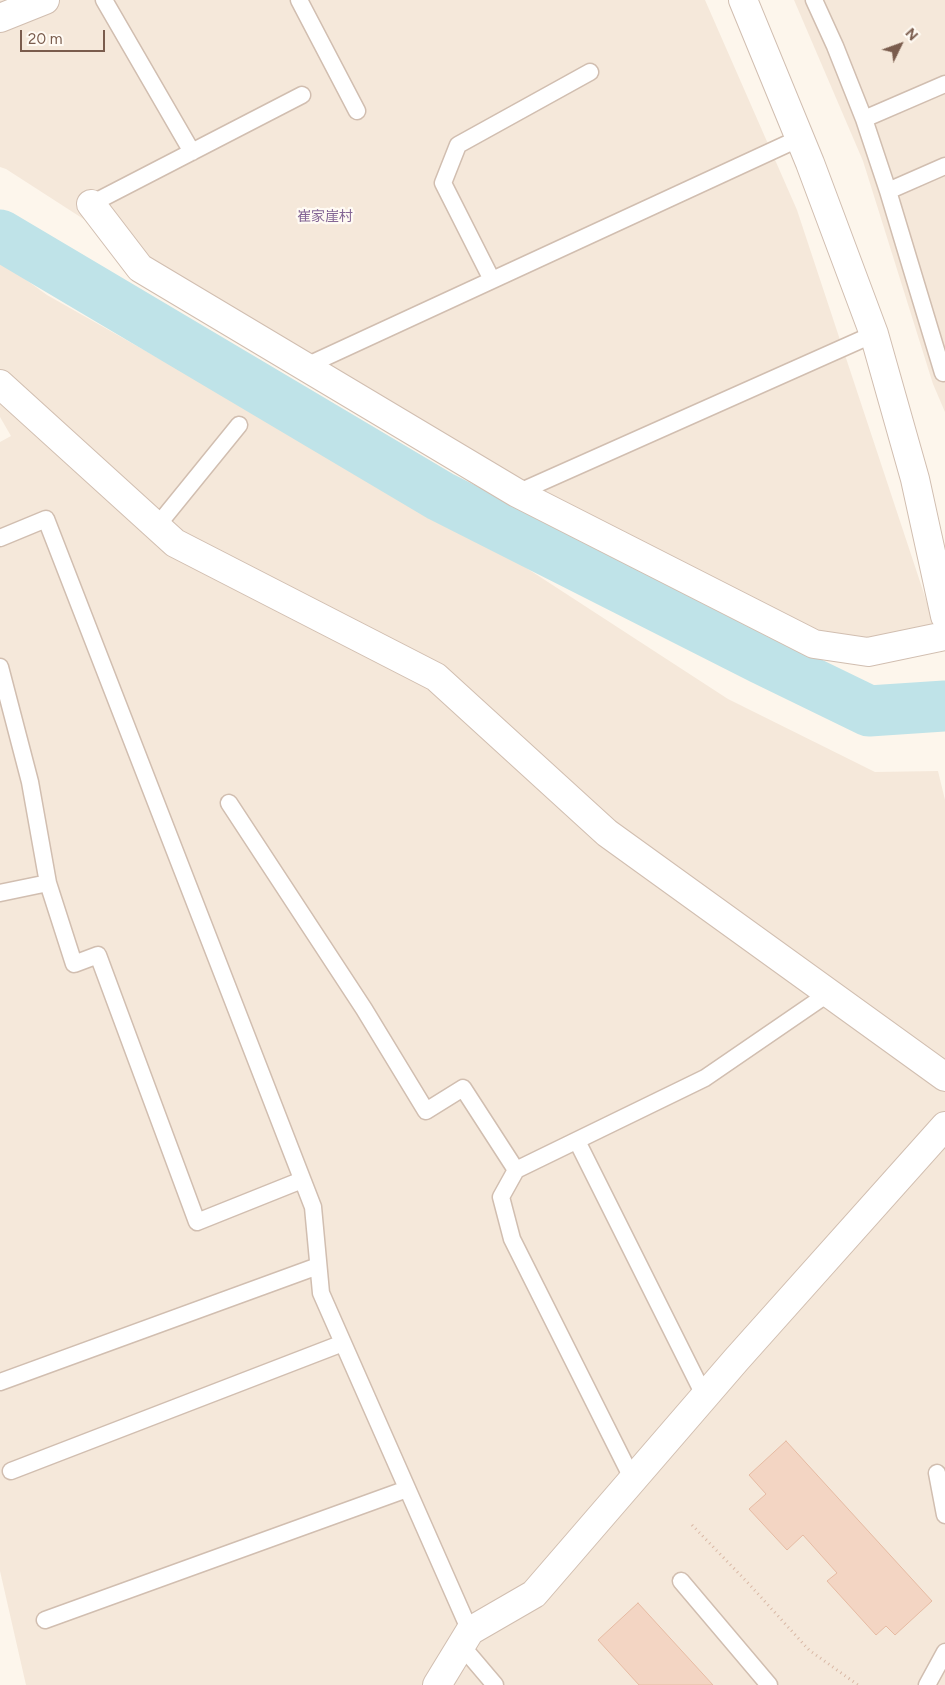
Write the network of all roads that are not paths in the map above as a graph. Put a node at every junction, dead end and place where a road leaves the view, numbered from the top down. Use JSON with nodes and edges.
{"nodes":[{"id":1,"x":46,"y":0,"type":"edge"},
{"id":2,"x":104,"y":0,"type":"edge"},
{"id":3,"x":299,"y":0,"type":"edge"},
{"id":4,"x":743,"y":0,"type":"edge"},
{"id":5,"x":814,"y":0,"type":"edge"},
{"id":6,"x":0,"y":18,"type":"edge"},
{"id":7,"x":590,"y":72,"type":"dead end"},
{"id":8,"x":945,"y":84,"type":"edge"},
{"id":9,"x":302,"y":95,"type":"dead end"},
{"id":10,"x":357,"y":111,"type":"dead end"},
{"id":11,"x":864,"y":119,"type":"junction"},
{"id":12,"x":800,"y":138,"type":"junction"},
{"id":13,"x":192,"y":152,"type":"junction"},
{"id":14,"x":945,"y":166,"type":"edge"},
{"id":15,"x":888,"y":191,"type":"junction"},
{"id":16,"x":91,"y":204,"type":"joint"},
{"id":17,"x":492,"y":280,"type":"junction"},
{"id":18,"x":874,"y":334,"type":"junction"},
{"id":19,"x":304,"y":367,"type":"junction"},
{"id":20,"x":943,"y":373,"type":"dead end"},
{"id":21,"x":0,"y":384,"type":"edge"},
{"id":22,"x":239,"y":425,"type":"dead end"},
{"id":23,"x":518,"y":493,"type":"junction"},
{"id":24,"x":157,"y":526,"type":"junction"},
{"id":25,"x":0,"y":538,"type":"edge"},
{"id":26,"x":945,"y":616,"type":"edge"},
{"id":27,"x":945,"y":636,"type":"edge"},
{"id":28,"x":0,"y":667,"type":"edge"},
{"id":29,"x":5,"y":711,"type":"edge"},
{"id":30,"x":229,"y":803,"type":"dead end"},
{"id":31,"x":48,"y":883,"type":"junction"},
{"id":32,"x":0,"y":893,"type":"edge"},
{"id":33,"x":829,"y":993,"type":"junction"},
{"id":34,"x":945,"y":1077,"type":"edge"},
{"id":35,"x":945,"y":1126,"type":"edge"},
{"id":36,"x":577,"y":1141,"type":"junction"},
{"id":37,"x":516,"y":1170,"type":"junction"},
{"id":38,"x":302,"y":1180,"type":"junction"},
{"id":39,"x":318,"y":1266,"type":"junction"},
{"id":40,"x":343,"y":1343,"type":"junction"},
{"id":41,"x":0,"y":1382,"type":"edge"},
{"id":42,"x":705,"y":1397,"type":"junction"},
{"id":43,"x":11,"y":1472,"type":"dead end"},
{"id":44,"x":937,"y":1473,"type":"dead end"},
{"id":45,"x":633,"y":1480,"type":"junction"},
{"id":46,"x":407,"y":1489,"type":"junction"},
{"id":47,"x":945,"y":1515,"type":"edge"},
{"id":48,"x":681,"y":1581,"type":"dead end"},
{"id":49,"x":45,"y":1620,"type":"dead end"},
{"id":50,"x":466,"y":1638,"type":"junction"},
{"id":51,"x":945,"y":1652,"type":"edge"},
{"id":52,"x":437,"y":1685,"type":"edge"},
{"id":53,"x":495,"y":1685,"type":"edge"},
{"id":54,"x":769,"y":1685,"type":"edge"},
{"id":55,"x":927,"y":1685,"type":"edge"}],
"edges":[{"from":1,"to":6,"type":"street"},
{"from":2,"to":13,"type":"lane"},
{"from":3,"to":10,"type":"lane"},
{"from":4,"to":12,"type":"street"},
{"from":5,"to":11,"type":"lane"},
{"from":7,"to":17,"type":"lane"},
{"from":8,"to":11,"type":"lane"},
{"from":9,"to":13,"type":"lane"},
{"from":11,"to":15,"type":"lane"},
{"from":12,"to":17,"type":"lane"},
{"from":12,"to":18,"type":"street"},
{"from":13,"to":16,"type":"lane"},
{"from":14,"to":15,"type":"lane"},
{"from":15,"to":20,"type":"lane"},
{"from":16,"to":19,"type":"street"},
{"from":17,"to":19,"type":"lane"},
{"from":18,"to":23,"type":"lane"},
{"from":18,"to":26,"type":"street"},
{"from":19,"to":23,"type":"street"},
{"from":21,"to":24,"type":"street"},
{"from":22,"to":24,"type":"lane"},
{"from":23,"to":27,"type":"street"},
{"from":24,"to":33,"type":"street"},
{"from":25,"to":38,"type":"lane"},
{"from":28,"to":29,"type":"lane"},
{"from":29,"to":31,"type":"lane"},
{"from":30,"to":37,"type":"lane"},
{"from":31,"to":32,"type":"lane"},
{"from":31,"to":38,"type":"lane"},
{"from":33,"to":34,"type":"street"},
{"from":33,"to":36,"type":"lane"},
{"from":35,"to":42,"type":"street"},
{"from":36,"to":37,"type":"lane"},
{"from":36,"to":42,"type":"lane"},
{"from":37,"to":45,"type":"lane"},
{"from":38,"to":39,"type":"lane"},
{"from":39,"to":40,"type":"lane"},
{"from":39,"to":41,"type":"lane"},
{"from":40,"to":43,"type":"lane"},
{"from":40,"to":46,"type":"lane"},
{"from":42,"to":45,"type":"street"},
{"from":44,"to":47,"type":"lane"},
{"from":45,"to":50,"type":"street"},
{"from":46,"to":49,"type":"lane"},
{"from":46,"to":50,"type":"lane"},
{"from":48,"to":54,"type":"lane"},
{"from":50,"to":52,"type":"street"},
{"from":50,"to":53,"type":"lane"},
{"from":51,"to":55,"type":"lane"}]}
